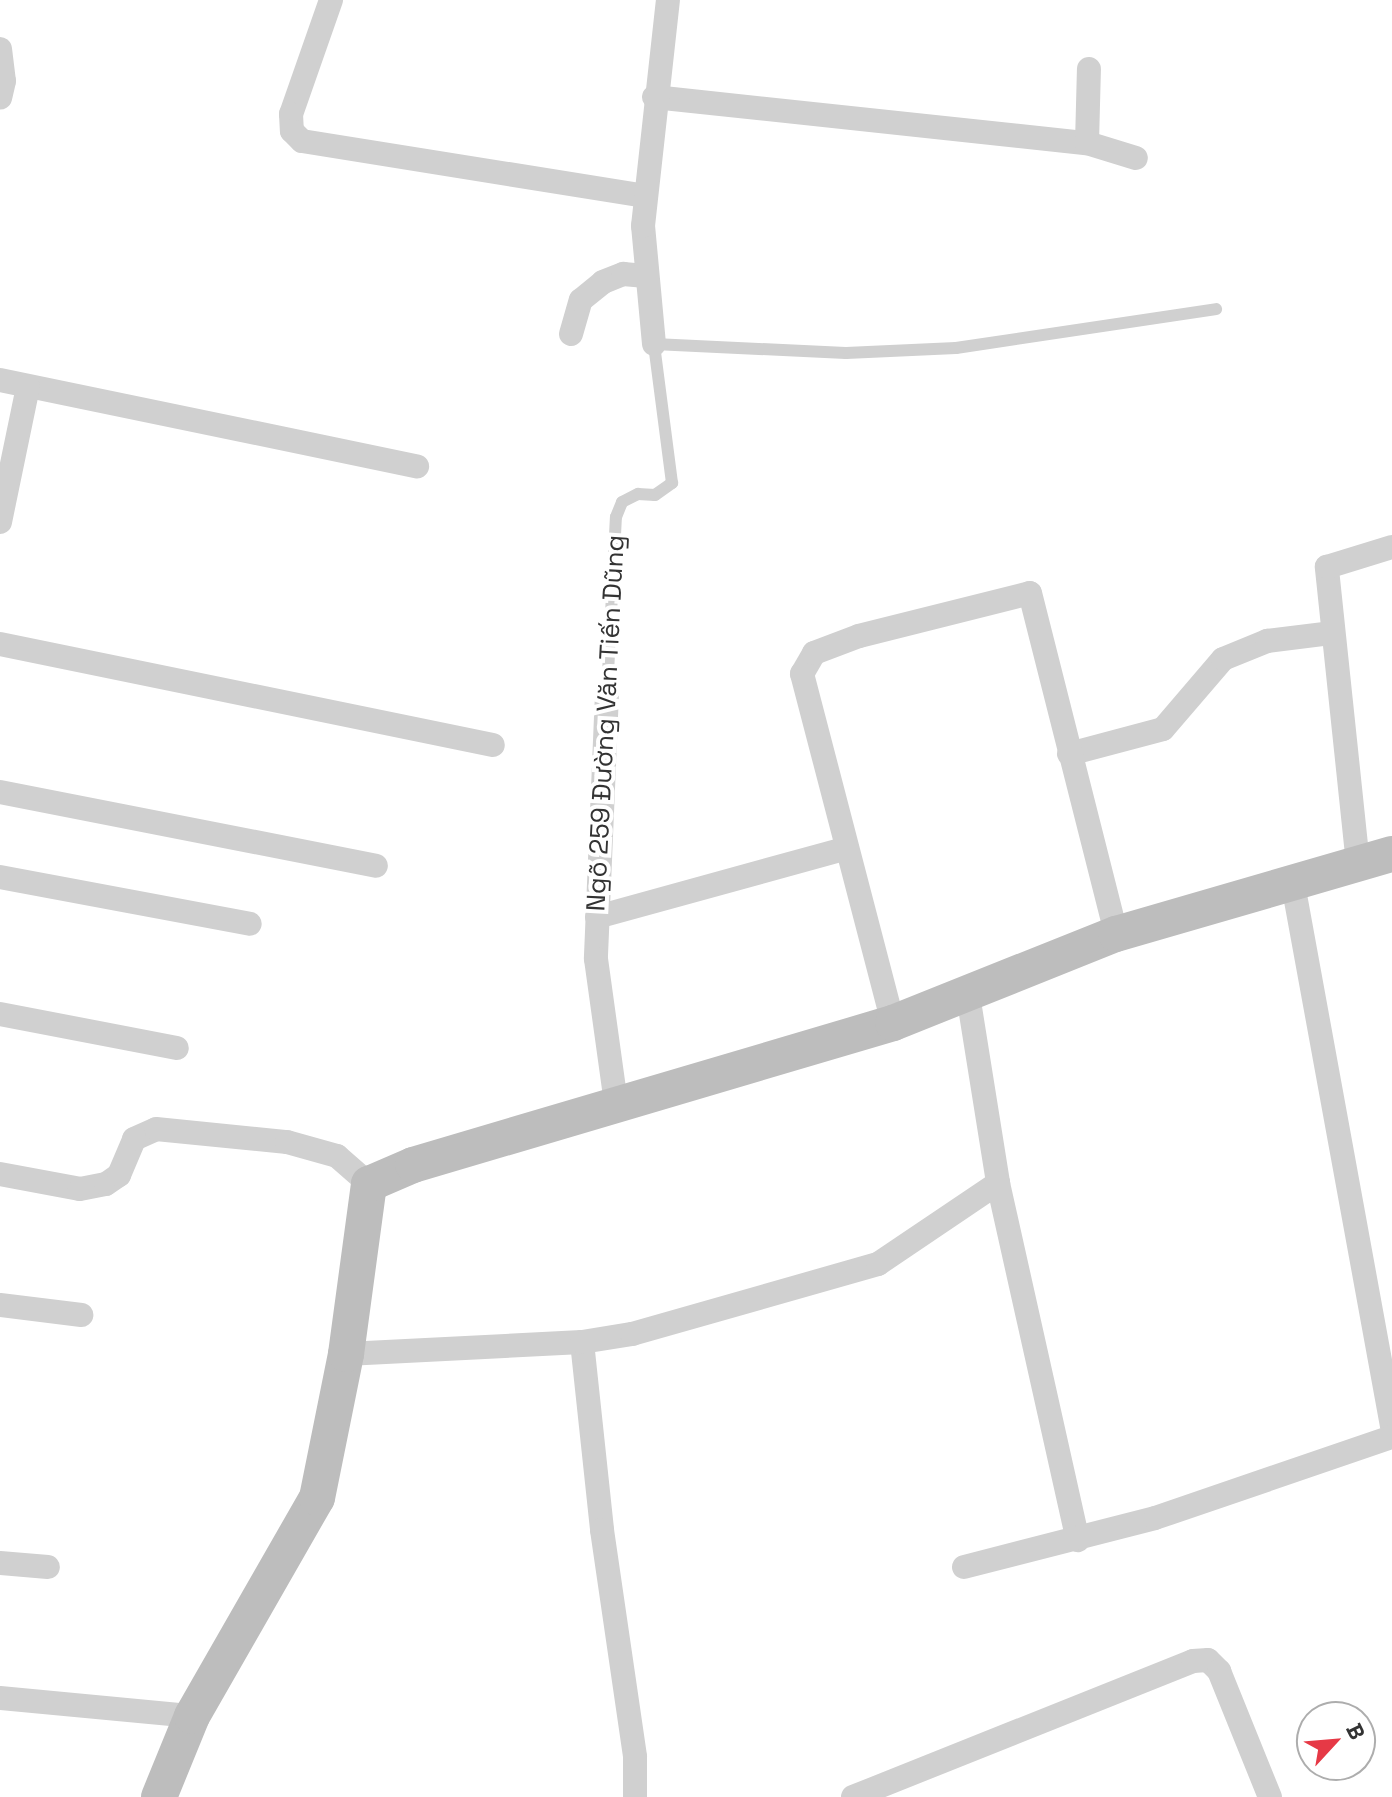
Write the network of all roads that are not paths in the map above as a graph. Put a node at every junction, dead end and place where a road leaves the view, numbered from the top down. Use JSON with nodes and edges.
{"nodes":[{"id":1,"x":331,"y":0,"type":"edge"},
{"id":2,"x":668,"y":0,"type":"edge"},
{"id":3,"x":0,"y":49,"type":"edge"},
{"id":4,"x":1089,"y":69,"type":"dead end"},
{"id":5,"x":654,"y":97,"type":"junction"},
{"id":6,"x":0,"y":98,"type":"edge"},
{"id":7,"x":1087,"y":143,"type":"junction"},
{"id":8,"x":1136,"y":158,"type":"dead end"},
{"id":9,"x":645,"y":196,"type":"junction"},
{"id":10,"x":646,"y":276,"type":"junction"},
{"id":11,"x":1216,"y":309,"type":"dead end"},
{"id":12,"x":571,"y":334,"type":"dead end"},
{"id":13,"x":654,"y":344,"type":"junction"},
{"id":14,"x":0,"y":380,"type":"edge"},
{"id":15,"x":28,"y":387,"type":"junction"},
{"id":16,"x":417,"y":466,"type":"dead end"},
{"id":17,"x":0,"y":522,"type":"edge"},
{"id":18,"x":1392,"y":547,"type":"edge"},
{"id":19,"x":1331,"y":633,"type":"junction"},
{"id":20,"x":0,"y":644,"type":"edge"},
{"id":21,"x":607,"y":693,"type":"joint"},
{"id":22,"x":493,"y":745,"type":"dead end"},
{"id":23,"x":1069,"y":754,"type":"junction"},
{"id":24,"x":0,"y":792,"type":"edge"},
{"id":25,"x":847,"y":848,"type":"junction"},
{"id":26,"x":1375,"y":859,"type":"edge"},
{"id":27,"x":376,"y":866,"type":"dead end"},
{"id":28,"x":0,"y":877,"type":"edge"},
{"id":29,"x":1293,"y":884,"type":"junction"},
{"id":30,"x":597,"y":917,"type":"junction"},
{"id":31,"x":250,"y":924,"type":"dead end"},
{"id":32,"x":1116,"y":934,"type":"junction"},
{"id":33,"x":968,"y":995,"type":"junction"},
{"id":34,"x":0,"y":1014,"type":"edge"},
{"id":35,"x":893,"y":1023,"type":"junction"},
{"id":36,"x":177,"y":1048,"type":"dead end"},
{"id":37,"x":616,"y":1104,"type":"junction"},
{"id":38,"x":0,"y":1174,"type":"edge"},
{"id":39,"x":998,"y":1183,"type":"junction"},
{"id":40,"x":369,"y":1184,"type":"junction"},
{"id":41,"x":0,"y":1305,"type":"edge"},
{"id":42,"x":81,"y":1315,"type":"dead end"},
{"id":43,"x":582,"y":1342,"type":"junction"},
{"id":44,"x":346,"y":1354,"type":"junction"},
{"id":45,"x":1392,"y":1426,"type":"edge"},
{"id":46,"x":1392,"y":1437,"type":"edge"},
{"id":47,"x":1078,"y":1540,"type":"junction"},
{"id":48,"x":0,"y":1563,"type":"edge"},
{"id":49,"x":48,"y":1567,"type":"dead end"},
{"id":50,"x":964,"y":1567,"type":"dead end"},
{"id":51,"x":0,"y":1698,"type":"edge"},
{"id":52,"x":192,"y":1716,"type":"junction"},
{"id":53,"x":159,"y":1797,"type":"edge"},
{"id":54,"x":635,"y":1797,"type":"edge"},
{"id":55,"x":853,"y":1797,"type":"edge"},
{"id":56,"x":1270,"y":1797,"type":"edge"}],
"edges":[{"from":1,"to":9,"type":"street"},
{"from":2,"to":5,"type":"street","name":"Ngõ 259 Đường Văn Tiến Dũng"},
{"from":3,"to":6,"type":"street"},
{"from":4,"to":7,"type":"street"},
{"from":5,"to":7,"type":"street"},
{"from":5,"to":9,"type":"street","name":"Ngõ 259 Đường Văn Tiến Dũng"},
{"from":7,"to":8,"type":"street"},
{"from":9,"to":10,"type":"street","name":"Ngõ 259 Đường Văn Tiến Dũng"},
{"from":10,"to":12,"type":"street"},
{"from":10,"to":13,"type":"street","name":"Ngõ 259 Đường Văn Tiến Dũng"},
{"from":11,"to":13,"type":"lane"},
{"from":13,"to":21,"type":"lane","name":"Ngõ 259 Đường Văn Tiến Dũng"},
{"from":14,"to":15,"type":"street"},
{"from":15,"to":16,"type":"street"},
{"from":15,"to":17,"type":"street"},
{"from":18,"to":19,"type":"street"},
{"from":19,"to":23,"type":"street"},
{"from":19,"to":26,"type":"street"},
{"from":20,"to":22,"type":"street"},
{"from":21,"to":30,"type":"street","name":"Ngõ 259 Đường Văn Tiến Dũng"},
{"from":23,"to":25,"type":"street"},
{"from":23,"to":32,"type":"street"},
{"from":24,"to":27,"type":"street"},
{"from":25,"to":30,"type":"street"},
{"from":25,"to":35,"type":"street"},
{"from":26,"to":29,"type":"street"},
{"from":28,"to":31,"type":"street"},
{"from":29,"to":32,"type":"street"},
{"from":29,"to":45,"type":"street"},
{"from":30,"to":37,"type":"street","name":"Ngõ 259 Đường Văn Tiến Dũng"},
{"from":32,"to":33,"type":"street"},
{"from":33,"to":35,"type":"street"},
{"from":33,"to":39,"type":"street"},
{"from":34,"to":36,"type":"street"},
{"from":35,"to":37,"type":"street"},
{"from":37,"to":40,"type":"street"},
{"from":38,"to":40,"type":"street"},
{"from":39,"to":43,"type":"street"},
{"from":39,"to":47,"type":"street"},
{"from":40,"to":44,"type":"street"},
{"from":41,"to":42,"type":"street"},
{"from":43,"to":44,"type":"street"},
{"from":43,"to":54,"type":"street"},
{"from":44,"to":52,"type":"street"},
{"from":46,"to":47,"type":"street"},
{"from":47,"to":50,"type":"street"},
{"from":48,"to":49,"type":"street"},
{"from":51,"to":52,"type":"street"},
{"from":52,"to":53,"type":"street"},
{"from":55,"to":56,"type":"street"}]}
